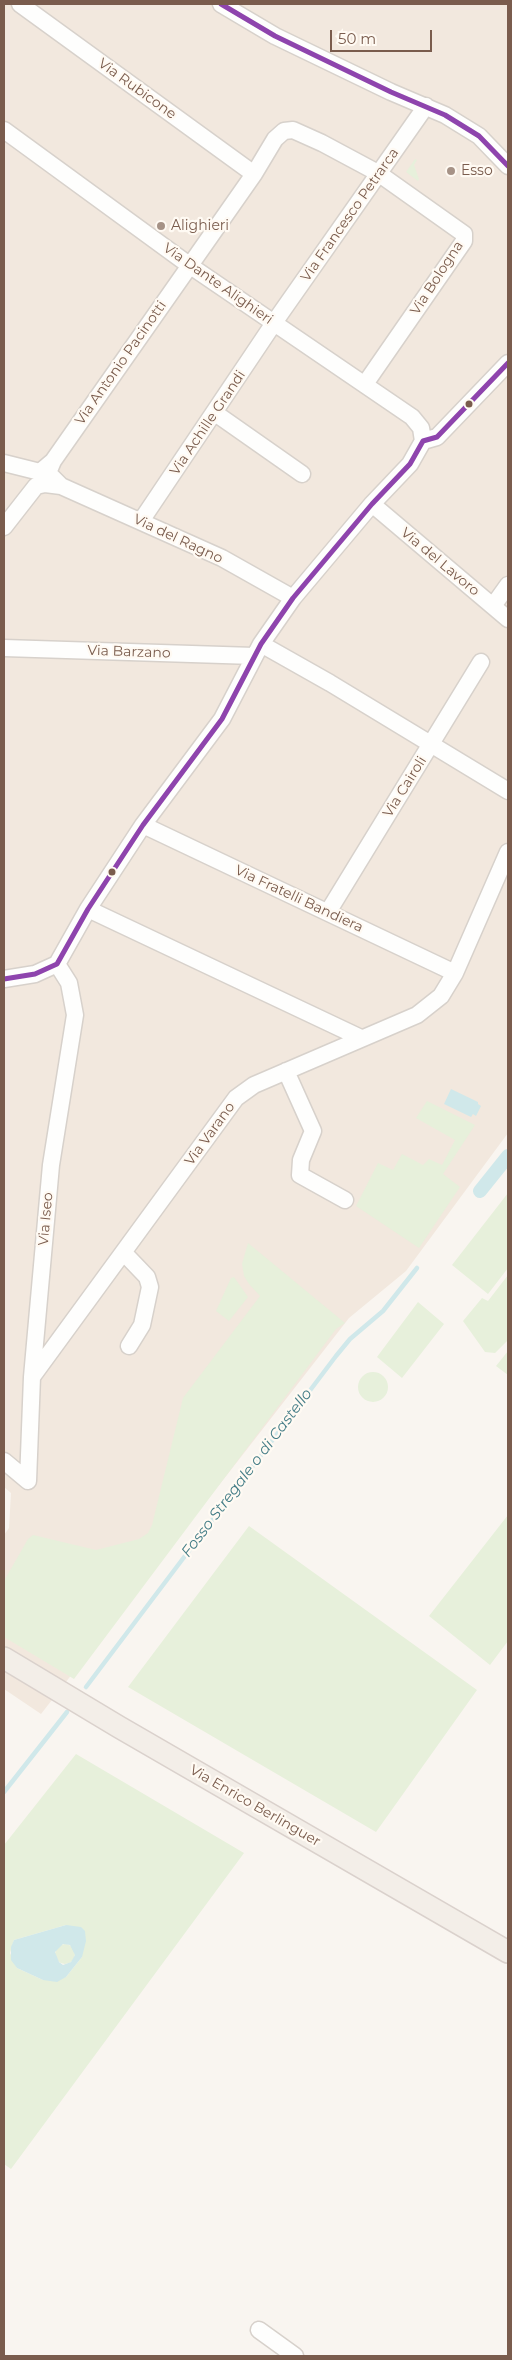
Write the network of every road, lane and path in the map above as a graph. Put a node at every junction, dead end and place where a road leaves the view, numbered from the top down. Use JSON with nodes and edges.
{"nodes":[{"id":1,"x":20,"y":4,"type":"edge"},
{"id":2,"x":221,"y":4,"type":"edge"},
{"id":3,"x":426,"y":106,"type":"junction"},
{"id":4,"x":4,"y":130,"type":"edge"},
{"id":5,"x":508,"y":166,"type":"edge"},
{"id":6,"x":378,"y":173,"type":"junction"},
{"id":7,"x":254,"y":174,"type":"junction"},
{"id":8,"x":189,"y":265,"type":"junction"},
{"id":9,"x":274,"y":323,"type":"junction"},
{"id":10,"x":508,"y":363,"type":"edge"},
{"id":11,"x":365,"y":384,"type":"junction"},
{"id":12,"x":215,"y":413,"type":"junction"},
{"id":13,"x":423,"y":441,"type":"junction"},
{"id":14,"x":53,"y":461,"type":"junction"},
{"id":15,"x":6,"y":464,"type":"edge"},
{"id":16,"x":302,"y":474,"type":"dead end"},
{"id":17,"x":61,"y":486,"type":"junction"},
{"id":18,"x":26,"y":497,"type":"junction"},
{"id":19,"x":372,"y":504,"type":"junction"},
{"id":20,"x":141,"y":521,"type":"junction"},
{"id":21,"x":4,"y":527,"type":"edge"},
{"id":22,"x":508,"y":584,"type":"edge"},
{"id":23,"x":292,"y":598,"type":"junction"},
{"id":24,"x":493,"y":606,"type":"junction"},
{"id":25,"x":508,"y":619,"type":"edge"},
{"id":26,"x":4,"y":648,"type":"edge"},
{"id":27,"x":258,"y":650,"type":"junction"},
{"id":28,"x":481,"y":662,"type":"dead end"},
{"id":29,"x":431,"y":745,"type":"junction"},
{"id":30,"x":508,"y":791,"type":"edge"},
{"id":31,"x":143,"y":825,"type":"junction"},
{"id":32,"x":508,"y":852,"type":"edge"},
{"id":33,"x":88,"y":909,"type":"junction"},
{"id":34,"x":328,"y":912,"type":"junction"},
{"id":35,"x":56,"y":964,"type":"junction"},
{"id":36,"x":455,"y":973,"type":"junction"},
{"id":37,"x":4,"y":979,"type":"edge"},
{"id":38,"x":361,"y":1038,"type":"junction"},
{"id":39,"x":286,"y":1071,"type":"junction"},
{"id":40,"x":345,"y":1200,"type":"dead end"},
{"id":41,"x":124,"y":1253,"type":"junction"},
{"id":42,"x":129,"y":1346,"type":"dead end"},
{"id":43,"x":32,"y":1377,"type":"junction"},
{"id":44,"x":4,"y":1461,"type":"edge"},
{"id":45,"x":4,"y":1658,"type":"edge"},
{"id":46,"x":508,"y":1952,"type":"edge"},
{"id":47,"x":258,"y":2330,"type":"dead end"},
{"id":48,"x":295,"y":2356,"type":"edge"}],
"edges":[{"from":1,"to":7,"type":"street","name":"Via Rubicone"},
{"from":2,"to":3,"type":"street"},
{"from":3,"to":5,"type":"street"},
{"from":3,"to":6,"type":"street","name":"Via Francesco Petrarca"},
{"from":4,"to":8,"type":"street","name":"Via Dante Alighieri"},
{"from":6,"to":7,"type":"street","name":"Via Antonio Pacinotti"},
{"from":6,"to":9,"type":"street","name":"Via Francesco Petrarca"},
{"from":6,"to":11,"type":"street","name":"Via Bologna"},
{"from":7,"to":8,"type":"street","name":"Via Antonio Pacinotti"},
{"from":8,"to":9,"type":"street","name":"Via Dante Alighieri"},
{"from":8,"to":14,"type":"street","name":"Via Antonio Pacinotti"},
{"from":9,"to":11,"type":"street","name":"Via Dante Alighieri"},
{"from":9,"to":12,"type":"street","name":"Via Achille Grandi"},
{"from":10,"to":13,"type":"street"},
{"from":11,"to":13,"type":"street","name":"Via Dante Alighieri"},
{"from":12,"to":16,"type":"street"},
{"from":12,"to":20,"type":"street","name":"Via Achille Grandi"},
{"from":13,"to":19,"type":"street"},
{"from":14,"to":15,"type":"street"},
{"from":14,"to":17,"type":"street"},
{"from":15,"to":18,"type":"street"},
{"from":17,"to":18,"type":"street"},
{"from":17,"to":20,"type":"street","name":"Via del Ragno"},
{"from":18,"to":21,"type":"street"},
{"from":19,"to":23,"type":"street"},
{"from":19,"to":24,"type":"street","name":"Via del Lavoro"},
{"from":20,"to":23,"type":"street","name":"Via del Ragno"},
{"from":22,"to":24,"type":"street"},
{"from":23,"to":27,"type":"street"},
{"from":24,"to":25,"type":"street","name":"Via del Lavoro"},
{"from":26,"to":27,"type":"street","name":"Via Barzano"},
{"from":27,"to":29,"type":"street"},
{"from":27,"to":31,"type":"street"},
{"from":28,"to":29,"type":"street","name":"Via Cairoli"},
{"from":29,"to":30,"type":"street"},
{"from":29,"to":34,"type":"street","name":"Via Cairoli"},
{"from":31,"to":33,"type":"street"},
{"from":31,"to":34,"type":"street","name":"Via Fratelli Bandiera"},
{"from":32,"to":36,"type":"street","name":"Via Varano"},
{"from":33,"to":35,"type":"street"},
{"from":33,"to":38,"type":"street"},
{"from":34,"to":36,"type":"street","name":"Via Fratelli Bandiera"},
{"from":35,"to":37,"type":"street"},
{"from":35,"to":43,"type":"street","name":"Via Iseo"},
{"from":36,"to":38,"type":"street","name":"Via Varano"},
{"from":38,"to":39,"type":"street","name":"Via Varano"},
{"from":39,"to":40,"type":"street"},
{"from":39,"to":41,"type":"street","name":"Via Varano"},
{"from":41,"to":42,"type":"street"},
{"from":41,"to":43,"type":"street","name":"Via Varano"},
{"from":43,"to":44,"type":"street","name":"Via Iseo"},
{"from":45,"to":46,"type":"main road","name":"Via Enrico Berlinguer"},
{"from":47,"to":48,"type":"street"}]}
